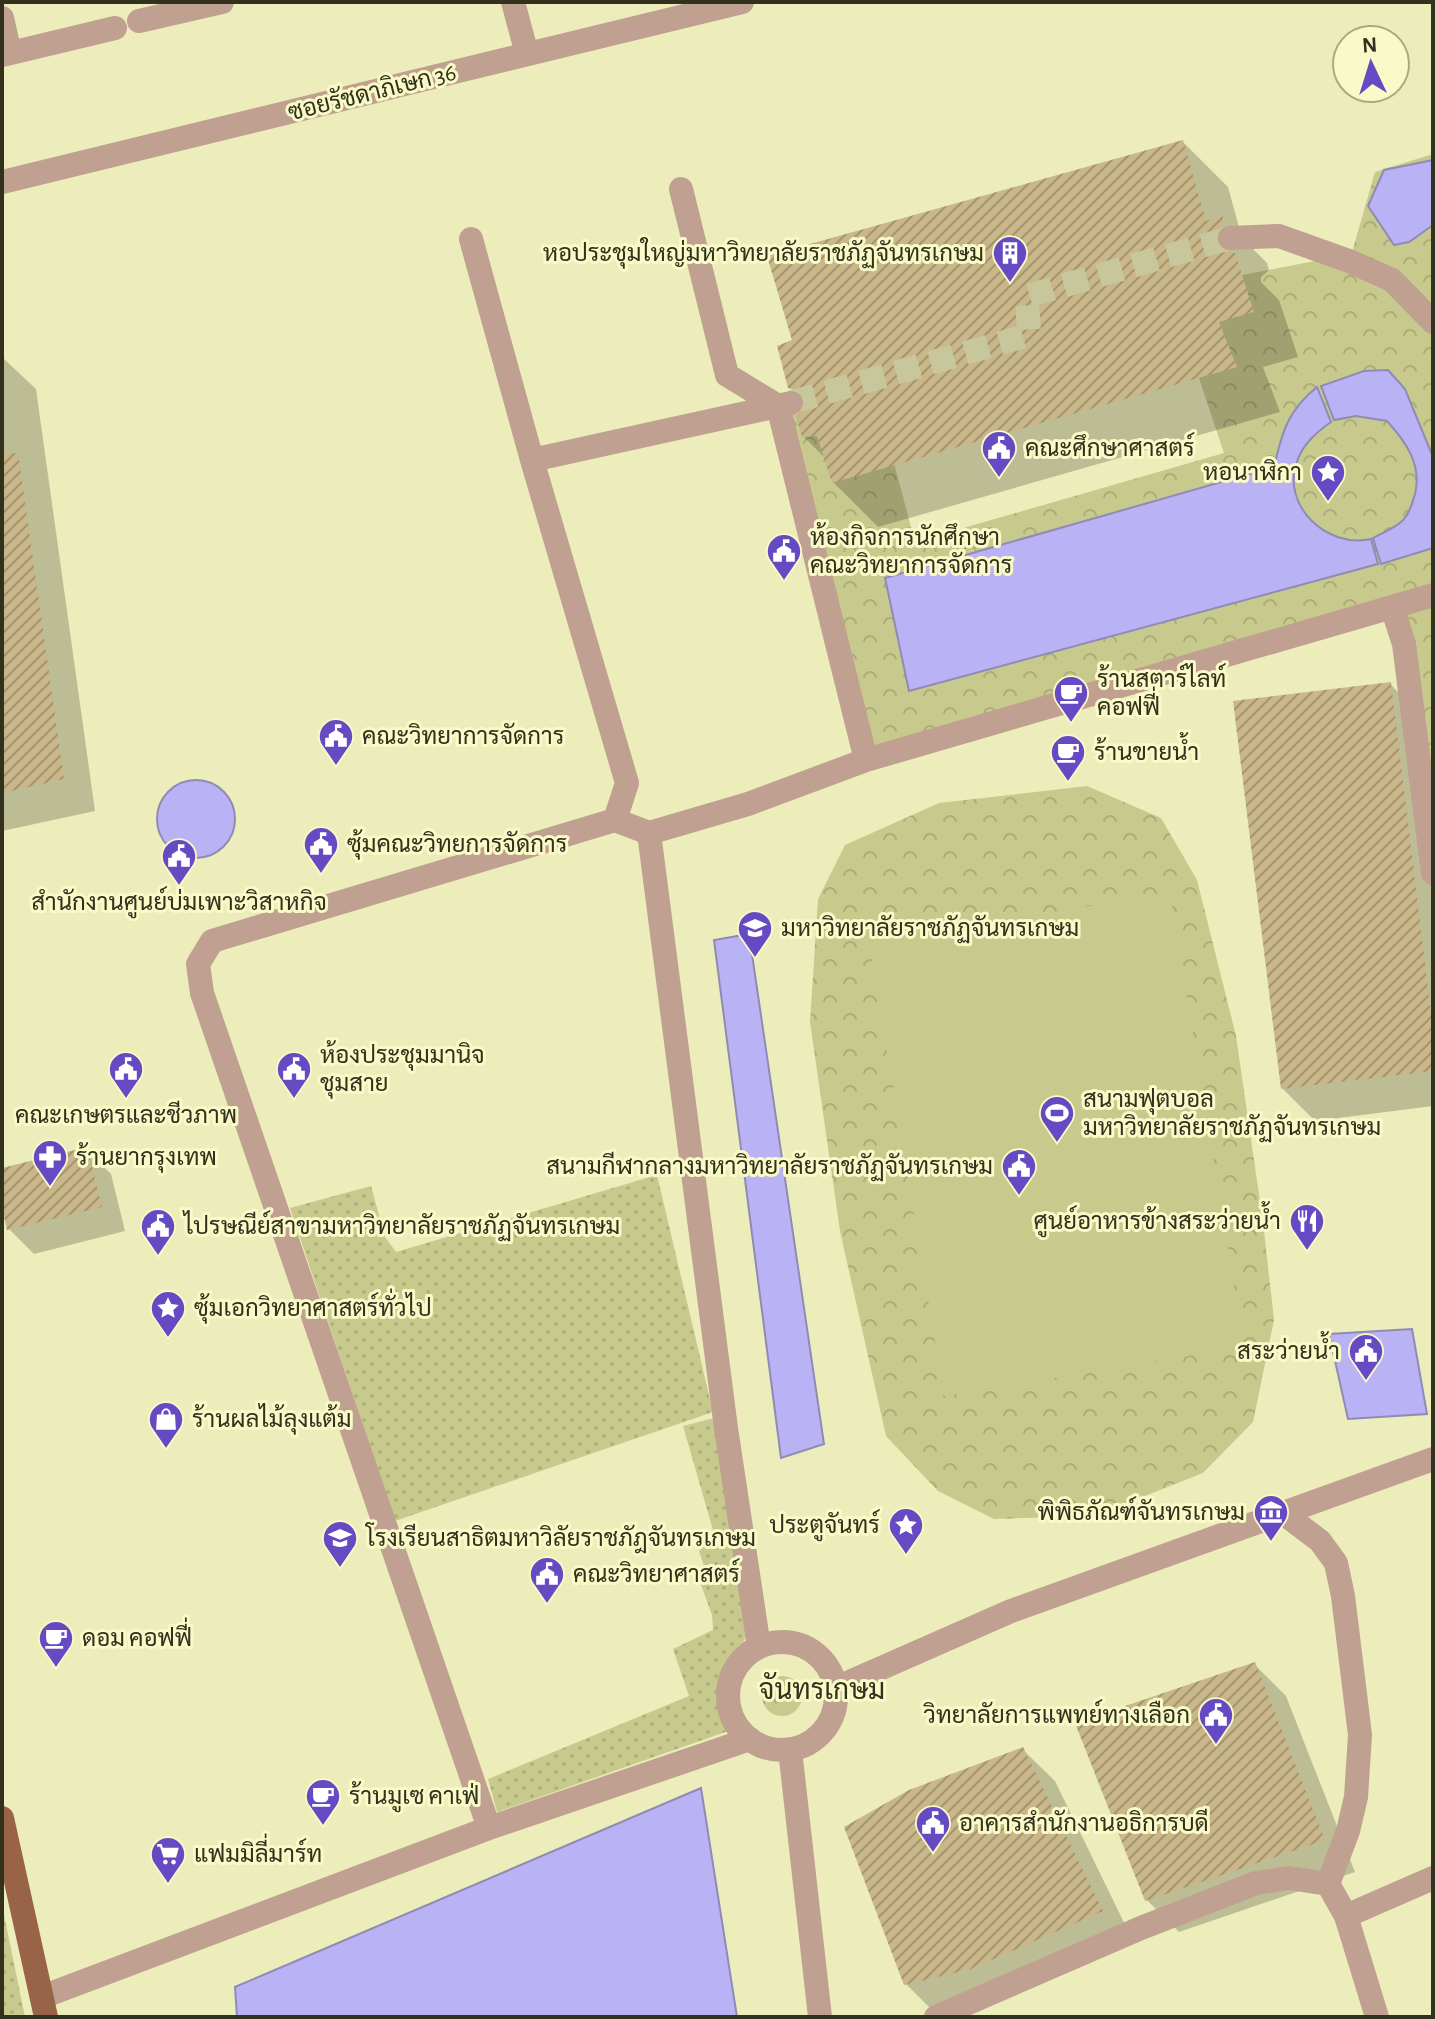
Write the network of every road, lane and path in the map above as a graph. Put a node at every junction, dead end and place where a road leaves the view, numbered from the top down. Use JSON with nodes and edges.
{"nodes":[{"id":1,"x":222,"y":2,"type":"edge"},
{"id":2,"x":513,"y":2,"type":"edge"},
{"id":3,"x":742,"y":2,"type":"edge"},
{"id":4,"x":2,"y":18,"type":"edge"},
{"id":5,"x":6,"y":54,"type":"edge"},
{"id":6,"x":527,"y":54,"type":"junction"},
{"id":7,"x":2,"y":182,"type":"edge"},
{"id":8,"x":681,"y":189,"type":"dead end"},
{"id":9,"x":1230,"y":238,"type":"tunnel mouth"},
{"id":10,"x":471,"y":239,"type":"dead end"},
{"id":11,"x":1433,"y":322,"type":"edge"},
{"id":12,"x":785,"y":404,"type":"junction"},
{"id":13,"x":532,"y":460,"type":"junction"},
{"id":14,"x":1433,"y":595,"type":"edge"},
{"id":15,"x":1392,"y":607,"type":"junction"},
{"id":16,"x":866,"y":760,"type":"junction"},
{"id":17,"x":615,"y":820,"type":"junction"},
{"id":18,"x":649,"y":833,"type":"junction"},
{"id":19,"x":1433,"y":873,"type":"edge"},
{"id":20,"x":1433,"y":1459,"type":"edge"},
{"id":21,"x":1283,"y":1513,"type":"junction"},
{"id":22,"x":759,"y":1647,"type":"junction"},
{"id":23,"x":836,"y":1688,"type":"junction"},
{"id":24,"x":750,"y":1739,"type":"junction"},
{"id":25,"x":790,"y":1750,"type":"junction"},
{"id":26,"x":2,"y":1818,"type":"edge"},
{"id":27,"x":489,"y":1828,"type":"junction"},
{"id":28,"x":1433,"y":1878,"type":"edge"},
{"id":29,"x":1328,"y":1884,"type":"junction"},
{"id":30,"x":1348,"y":1921,"type":"junction"},
{"id":31,"x":44,"y":2007,"type":"edge"},
{"id":32,"x":820,"y":2017,"type":"edge"},
{"id":33,"x":936,"y":2017,"type":"edge"},
{"id":34,"x":1377,"y":2017,"type":"edge"}],
"edges":[{"from":1,"to":5,"type":"street"},
{"from":2,"to":6,"type":"street"},
{"from":3,"to":6,"type":"street","name":"ซอยรัชดาภิเษก 36"},
{"from":4,"to":5,"type":"street"},
{"from":6,"to":7,"type":"street","name":"ซอยรัชดาภิเษก 36"},
{"from":8,"to":12,"type":"street"},
{"from":9,"to":11,"type":"street"},
{"from":10,"to":13,"type":"street"},
{"from":12,"to":13,"type":"street"},
{"from":12,"to":16,"type":"street"},
{"from":13,"to":17,"type":"street"},
{"from":14,"to":15,"type":"street"},
{"from":15,"to":16,"type":"street"},
{"from":15,"to":19,"type":"street"},
{"from":16,"to":18,"type":"street"},
{"from":17,"to":18,"type":"street"},
{"from":17,"to":27,"type":"street"},
{"from":18,"to":22,"type":"street"},
{"from":20,"to":21,"type":"street"},
{"from":21,"to":23,"type":"street"},
{"from":21,"to":29,"type":"street"},
{"from":22,"to":23,"type":"street"},
{"from":22,"to":24,"type":"street"},
{"from":23,"to":25,"type":"street"},
{"from":24,"to":25,"type":"street"},
{"from":24,"to":27,"type":"street"},
{"from":25,"to":32,"type":"street"},
{"from":26,"to":31,"type":"main road"},
{"from":27,"to":31,"type":"street"},
{"from":28,"to":30,"type":"street"},
{"from":29,"to":30,"type":"street"},
{"from":29,"to":33,"type":"street"},
{"from":30,"to":34,"type":"street"}]}
